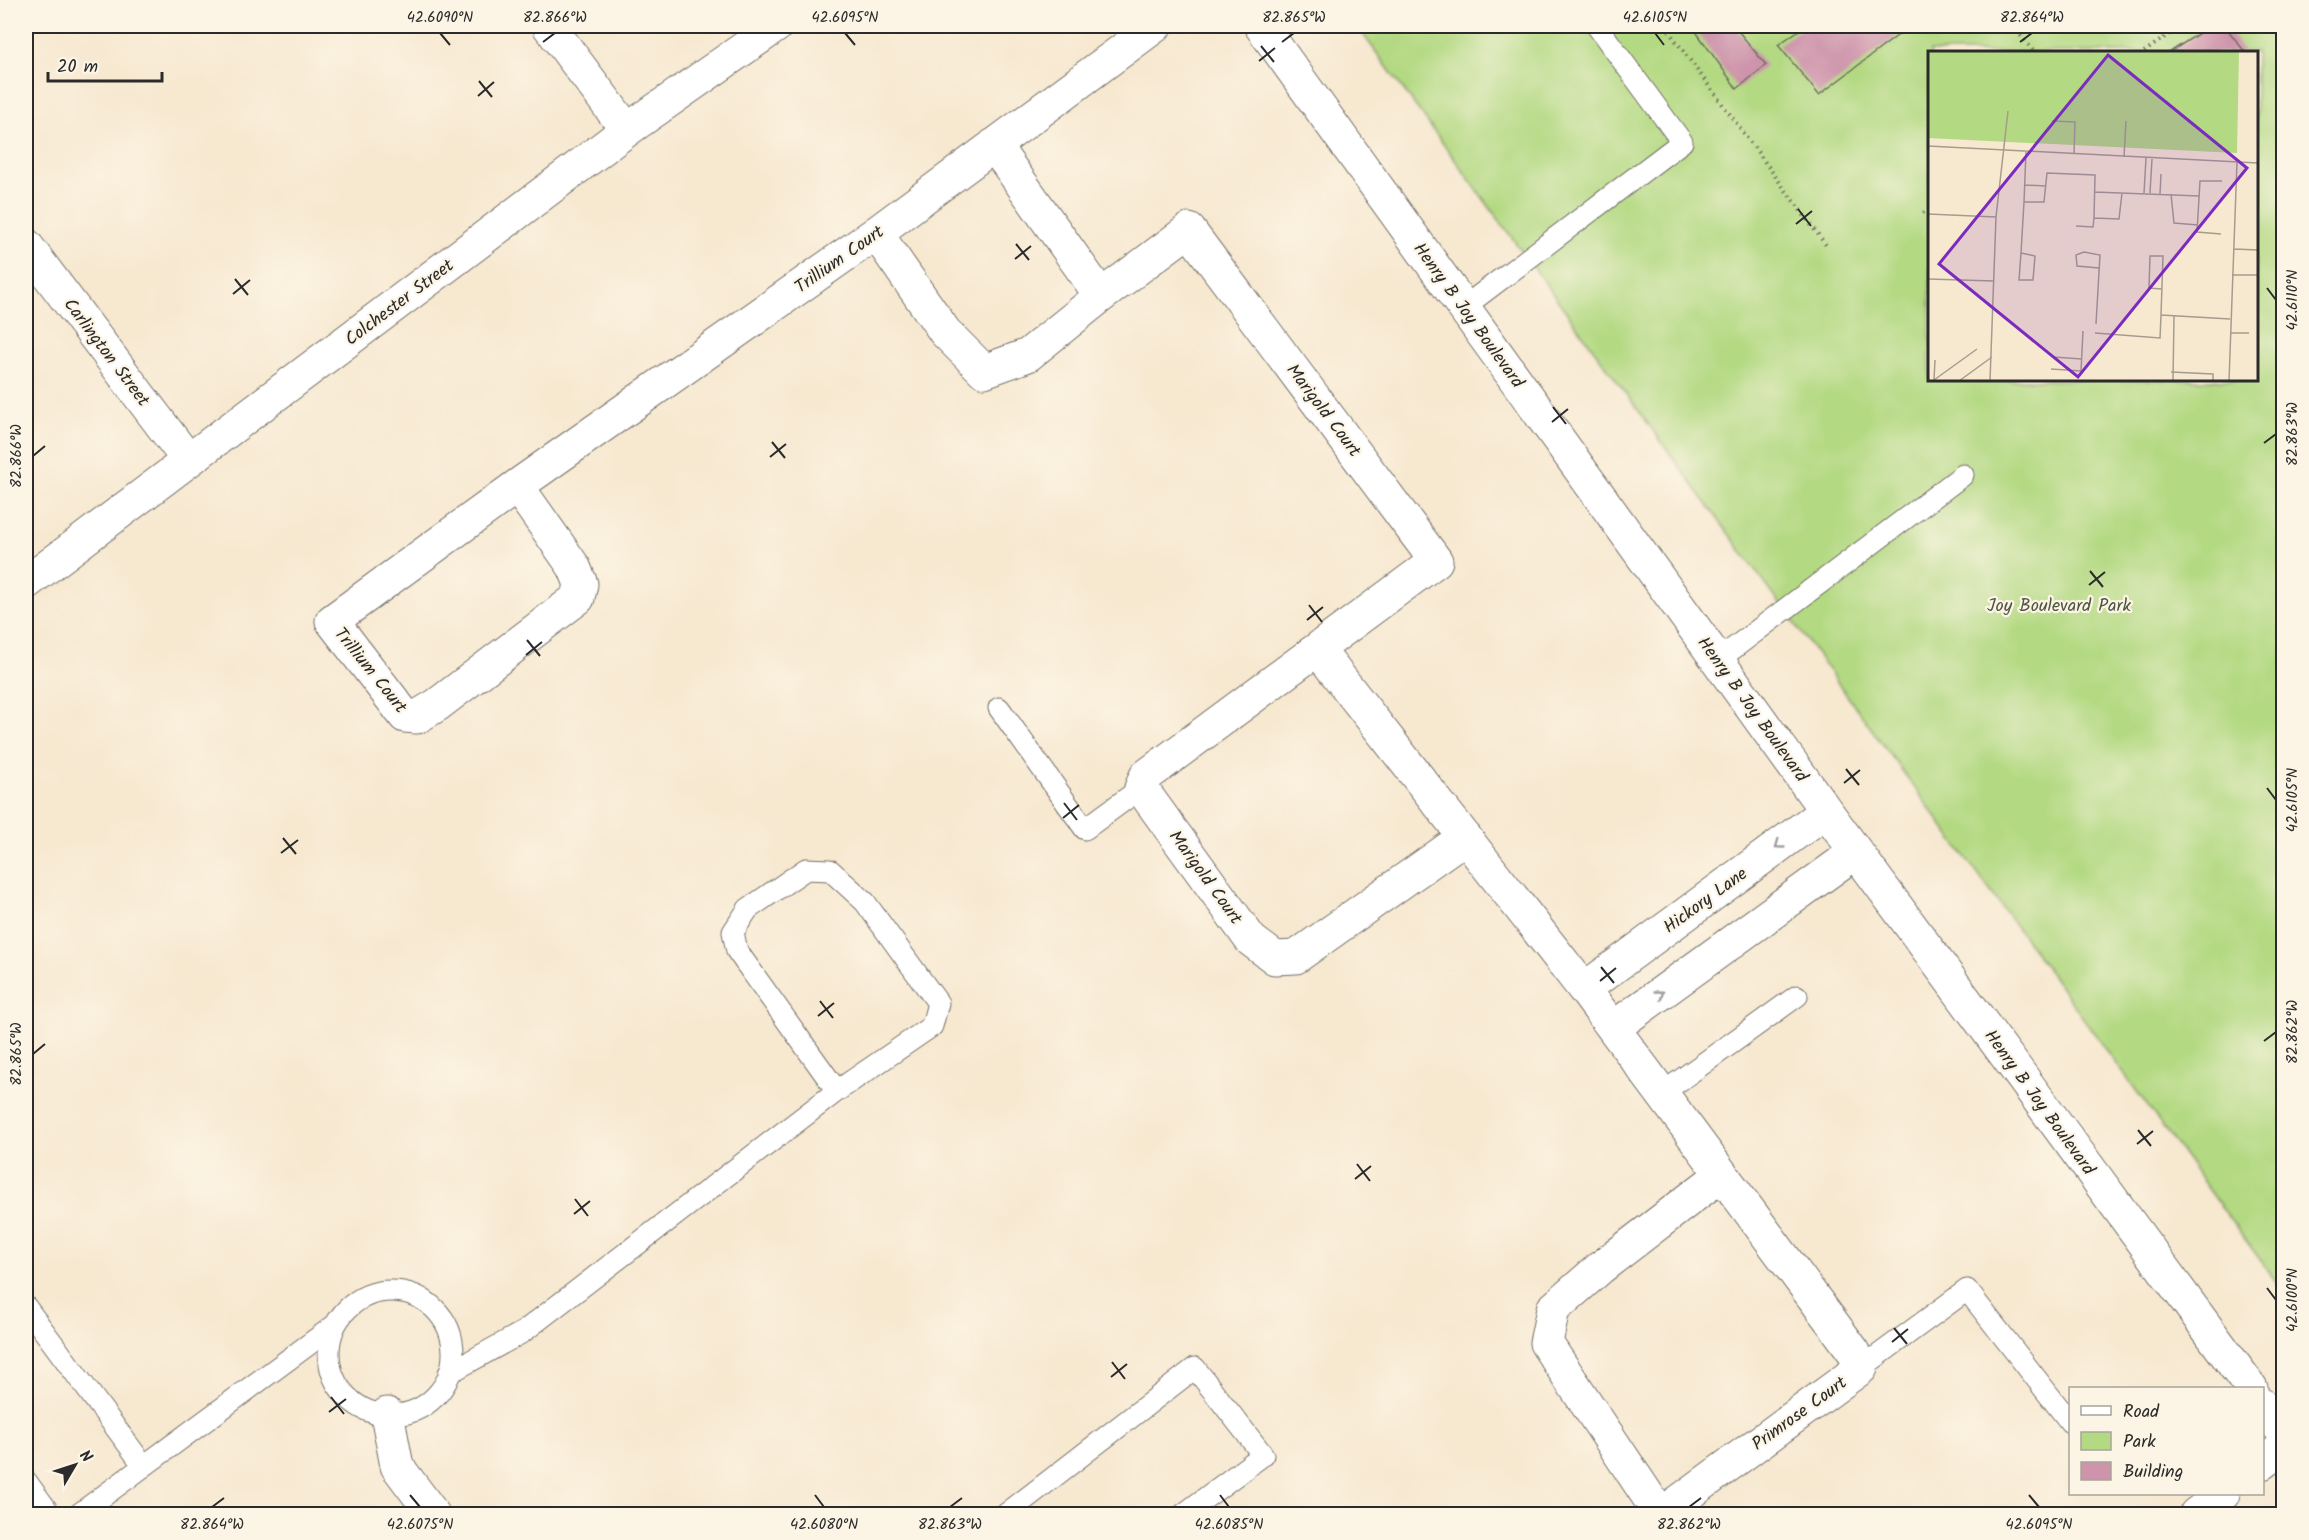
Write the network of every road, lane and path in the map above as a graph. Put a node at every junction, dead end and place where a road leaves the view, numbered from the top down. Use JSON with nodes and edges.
{"nodes":[{"id":1,"x":549,"y":26,"type":"edge"},
{"id":2,"x":776,"y":26,"type":"edge"},
{"id":3,"x":1155,"y":26,"type":"edge"},
{"id":4,"x":1261,"y":26,"type":"edge"},
{"id":5,"x":1597,"y":26,"type":"edge"},
{"id":6,"x":1665,"y":26,"type":"edge"},
{"id":7,"x":2013,"y":26,"type":"edge"},
{"id":8,"x":2181,"y":26,"type":"edge"},
{"id":9,"x":2033,"y":51,"type":"edge"},
{"id":10,"x":2145,"y":51,"type":"edge"},
{"id":11,"x":627,"y":130,"type":"junction"},
{"id":12,"x":994,"y":145,"type":"junction"},
{"id":13,"x":1928,"y":210,"type":"edge"},
{"id":14,"x":1923,"y":213,"type":"dead end"},
{"id":15,"x":876,"y":233,"type":"junction"},
{"id":16,"x":26,"y":245,"type":"edge"},
{"id":17,"x":1828,"y":248,"type":"dead end"},
{"id":18,"x":1101,"y":296,"type":"junction"},
{"id":19,"x":1464,"y":307,"type":"junction"},
{"id":20,"x":188,"y":460,"type":"junction"},
{"id":21,"x":1963,"y":475,"type":"dead end"},
{"id":22,"x":517,"y":486,"type":"junction"},
{"id":23,"x":26,"y":583,"type":"edge"},
{"id":24,"x":1318,"y":650,"type":"junction"},
{"id":25,"x":1718,"y":660,"type":"junction"},
{"id":26,"x":999,"y":708,"type":"dead end"},
{"id":27,"x":1142,"y":788,"type":"junction"},
{"id":28,"x":1826,"y":811,"type":"junction"},
{"id":29,"x":1465,"y":837,"type":"junction"},
{"id":30,"x":1856,"y":852,"type":"junction"},
{"id":31,"x":1584,"y":989,"type":"junction"},
{"id":32,"x":1797,"y":996,"type":"dead end"},
{"id":33,"x":1613,"y":1028,"type":"junction"},
{"id":34,"x":837,"y":1091,"type":"junction"},
{"id":35,"x":1661,"y":1094,"type":"junction"},
{"id":36,"x":1721,"y":1175,"type":"junction"},
{"id":37,"x":26,"y":1307,"type":"edge"},
{"id":38,"x":335,"y":1325,"type":"junction"},
{"id":39,"x":1861,"y":1368,"type":"junction"},
{"id":40,"x":449,"y":1373,"type":"junction"},
{"id":41,"x":2250,"y":1387,"type":"edge"},
{"id":42,"x":2264,"y":1408,"type":"edge"},
{"id":43,"x":387,"y":1414,"type":"junction"},
{"id":44,"x":2069,"y":1421,"type":"edge"},
{"id":45,"x":2283,"y":1433,"type":"edge"},
{"id":46,"x":2283,"y":1448,"type":"edge"},
{"id":47,"x":2264,"y":1462,"type":"edge"},
{"id":48,"x":144,"y":1466,"type":"junction"},
{"id":49,"x":26,"y":1481,"type":"edge"},
{"id":50,"x":2222,"y":1495,"type":"edge"},
{"id":51,"x":50,"y":1515,"type":"edge"},
{"id":52,"x":79,"y":1515,"type":"edge"},
{"id":53,"x":433,"y":1515,"type":"edge"},
{"id":54,"x":1006,"y":1515,"type":"edge"},
{"id":55,"x":1184,"y":1515,"type":"edge"},
{"id":56,"x":1661,"y":1515,"type":"edge"},
{"id":57,"x":2196,"y":1515,"type":"edge"}],
"edges":[{"from":1,"to":11,"type":"street"},
{"from":2,"to":11,"type":"street","name":"Colchester Street"},
{"from":3,"to":12,"type":"street","name":"Trillium Court"},
{"from":4,"to":19,"type":"street","name":"Henry B Joy Boulevard"},
{"from":5,"to":19,"type":"lane"},
{"from":6,"to":17,"type":"path"},
{"from":7,"to":9,"type":"path"},
{"from":8,"to":10,"type":"path"},
{"from":11,"to":20,"type":"street","name":"Colchester Street"},
{"from":12,"to":15,"type":"street","name":"Trillium Court"},
{"from":12,"to":18,"type":"street"},
{"from":13,"to":14,"type":"path"},
{"from":15,"to":18,"type":"street","name":"Marigold Court"},
{"from":15,"to":22,"type":"street","name":"Trillium Court"},
{"from":16,"to":20,"type":"street","name":"Carlington Street"},
{"from":18,"to":24,"type":"street","name":"Marigold Court"},
{"from":19,"to":25,"type":"street","name":"Henry B Joy Boulevard"},
{"from":20,"to":23,"type":"street","name":"Colchester Street"},
{"from":21,"to":25,"type":"lane"},
{"from":22,"to":22,"type":"street","name":"Trillium Court"},
{"from":24,"to":27,"type":"street","name":"Marigold Court"},
{"from":24,"to":29,"type":"street"},
{"from":25,"to":28,"type":"street","name":"Henry B Joy Boulevard"},
{"from":26,"to":27,"type":"lane"},
{"from":27,"to":29,"type":"street","name":"Marigold Court"},
{"from":28,"to":30,"type":"street","name":"Henry B Joy Boulevard"},
{"from":28,"to":31,"type":"street","name":"Hickory Lane","one_way":true},
{"from":29,"to":31,"type":"street"},
{"from":33,"to":30,"type":"street","one_way":true},
{"from":30,"to":41,"type":"street","name":"Henry B Joy Boulevard"},
{"from":31,"to":33,"type":"street","name":"Primrose Court"},
{"from":32,"to":35,"type":"lane"},
{"from":33,"to":35,"type":"street","name":"Primrose Court"},
{"from":34,"to":34,"type":"lane"},
{"from":34,"to":40,"type":"lane"},
{"from":35,"to":36,"type":"street","name":"Primrose Court"},
{"from":36,"to":39,"type":"street","name":"Primrose Court"},
{"from":36,"to":56,"type":"street","name":"Primrose Court"},
{"from":37,"to":48,"type":"lane"},
{"from":38,"to":40,"type":"lane"},
{"from":38,"to":43,"type":"lane"},
{"from":38,"to":48,"type":"lane"},
{"from":39,"to":44,"type":"lane"},
{"from":39,"to":56,"type":"street","name":"Primrose Court"},
{"from":40,"to":43,"type":"lane"},
{"from":42,"to":45,"type":"street"},
{"from":43,"to":53,"type":"street"},
{"from":46,"to":47,"type":"street"},
{"from":48,"to":52,"type":"lane"},
{"from":49,"to":51,"type":"lane"},
{"from":50,"to":57,"type":"street"},
{"from":54,"to":55,"type":"lane"}]}
